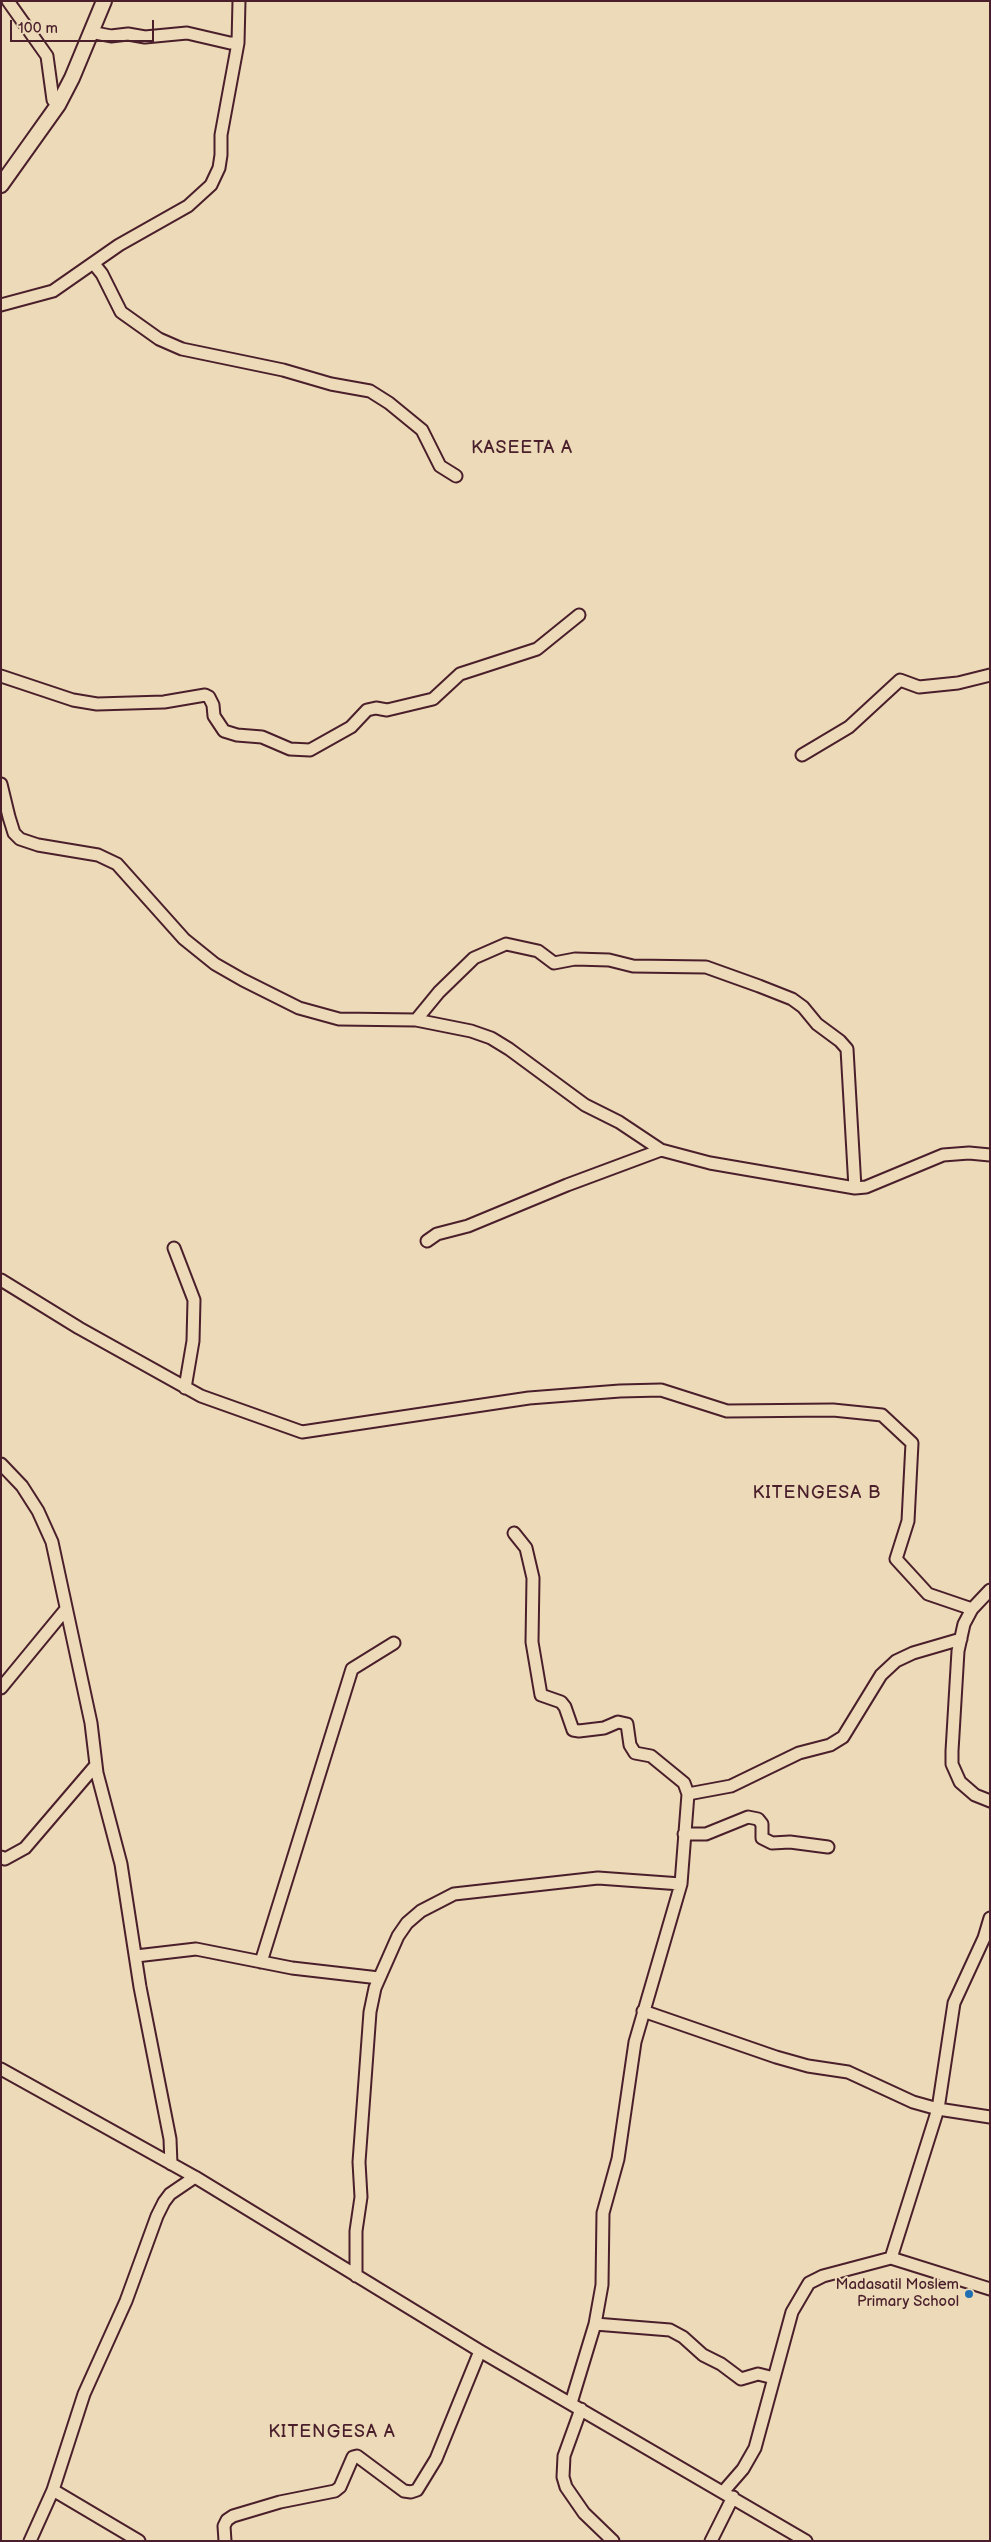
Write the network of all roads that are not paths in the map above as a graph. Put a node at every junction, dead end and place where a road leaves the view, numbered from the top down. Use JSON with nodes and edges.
{"nodes":[{"id":1,"x":8,"y":1,"type":"edge"},
{"id":2,"x":104,"y":1,"type":"edge"},
{"id":3,"x":240,"y":1,"type":"edge"},
{"id":4,"x":90,"y":32,"type":"junction"},
{"id":5,"x":238,"y":43,"type":"junction"},
{"id":6,"x":58,"y":105,"type":"junction"},
{"id":7,"x":1,"y":186,"type":"edge"},
{"id":8,"x":94,"y":264,"type":"junction"},
{"id":9,"x":1,"y":305,"type":"edge"},
{"id":10,"x":456,"y":476,"type":"dead end"},
{"id":11,"x":579,"y":615,"type":"dead end"},
{"id":12,"x":990,"y":675,"type":"edge"},
{"id":13,"x":1,"y":676,"type":"edge"},
{"id":14,"x":802,"y":755,"type":"dead end"},
{"id":15,"x":1,"y":784,"type":"edge"},
{"id":16,"x":416,"y":1020,"type":"junction"},
{"id":17,"x":661,"y":1150,"type":"junction"},
{"id":18,"x":990,"y":1155,"type":"edge"},
{"id":19,"x":855,"y":1188,"type":"junction"},
{"id":20,"x":426,"y":1241,"type":"dead end"},
{"id":21,"x":174,"y":1248,"type":"dead end"},
{"id":22,"x":1,"y":1280,"type":"edge"},
{"id":23,"x":185,"y":1388,"type":"junction"},
{"id":24,"x":1,"y":1464,"type":"edge"},
{"id":25,"x":514,"y":1533,"type":"dead end"},
{"id":26,"x":990,"y":1590,"type":"edge"},
{"id":27,"x":66,"y":1609,"type":"junction"},
{"id":28,"x":972,"y":1609,"type":"junction"},
{"id":29,"x":961,"y":1639,"type":"junction"},
{"id":30,"x":394,"y":1643,"type":"dead end"},
{"id":31,"x":1,"y":1688,"type":"edge"},
{"id":32,"x":96,"y":1765,"type":"junction"},
{"id":33,"x":688,"y":1794,"type":"junction"},
{"id":34,"x":990,"y":1801,"type":"edge"},
{"id":35,"x":684,"y":1834,"type":"junction"},
{"id":36,"x":828,"y":1848,"type":"dead end"},
{"id":37,"x":1,"y":1857,"type":"edge"},
{"id":38,"x":681,"y":1884,"type":"junction"},
{"id":39,"x":990,"y":1918,"type":"edge"},
{"id":40,"x":136,"y":1956,"type":"junction"},
{"id":41,"x":261,"y":1962,"type":"junction"},
{"id":42,"x":379,"y":1978,"type":"junction"},
{"id":43,"x":643,"y":2011,"type":"junction"},
{"id":44,"x":1,"y":2069,"type":"edge"},
{"id":45,"x":938,"y":2109,"type":"junction"},
{"id":46,"x":990,"y":2118,"type":"edge"},
{"id":47,"x":171,"y":2164,"type":"junction"},
{"id":48,"x":195,"y":2177,"type":"junction"},
{"id":49,"x":891,"y":2258,"type":"junction"},
{"id":50,"x":356,"y":2276,"type":"junction"},
{"id":51,"x":990,"y":2289,"type":"edge"},
{"id":52,"x":595,"y":2324,"type":"junction"},
{"id":53,"x":480,"y":2351,"type":"junction"},
{"id":54,"x":774,"y":2378,"type":"junction"},
{"id":55,"x":576,"y":2406,"type":"junction"},
{"id":56,"x":53,"y":2490,"type":"junction"},
{"id":57,"x":728,"y":2494,"type":"junction"},
{"id":58,"x":30,"y":2541,"type":"edge"},
{"id":59,"x":139,"y":2541,"type":"edge"},
{"id":60,"x":225,"y":2541,"type":"edge"},
{"id":61,"x":613,"y":2541,"type":"edge"},
{"id":62,"x":711,"y":2541,"type":"edge"},
{"id":63,"x":806,"y":2541,"type":"edge"}],
"edges":[{"from":1,"to":6,"type":"street"},
{"from":2,"to":4,"type":"street"},
{"from":3,"to":5,"type":"street"},
{"from":4,"to":5,"type":"street"},
{"from":4,"to":6,"type":"street"},
{"from":5,"to":8,"type":"street"},
{"from":6,"to":7,"type":"street"},
{"from":8,"to":9,"type":"street"},
{"from":8,"to":10,"type":"street"},
{"from":11,"to":13,"type":"street"},
{"from":12,"to":14,"type":"street"},
{"from":15,"to":16,"type":"street"},
{"from":16,"to":17,"type":"street"},
{"from":16,"to":19,"type":"street"},
{"from":17,"to":19,"type":"street"},
{"from":17,"to":20,"type":"street"},
{"from":18,"to":19,"type":"street"},
{"from":21,"to":23,"type":"street"},
{"from":22,"to":23,"type":"street"},
{"from":23,"to":28,"type":"street"},
{"from":24,"to":27,"type":"street"},
{"from":25,"to":33,"type":"street"},
{"from":26,"to":28,"type":"street"},
{"from":27,"to":31,"type":"street"},
{"from":27,"to":32,"type":"street"},
{"from":28,"to":29,"type":"street"},
{"from":29,"to":33,"type":"street"},
{"from":29,"to":34,"type":"street"},
{"from":30,"to":41,"type":"street"},
{"from":32,"to":37,"type":"street"},
{"from":32,"to":40,"type":"street"},
{"from":33,"to":35,"type":"street"},
{"from":35,"to":36,"type":"street"},
{"from":35,"to":38,"type":"street"},
{"from":38,"to":42,"type":"street"},
{"from":38,"to":43,"type":"street"},
{"from":39,"to":45,"type":"street"},
{"from":40,"to":41,"type":"street"},
{"from":40,"to":47,"type":"street"},
{"from":41,"to":42,"type":"street"},
{"from":42,"to":50,"type":"street"},
{"from":43,"to":45,"type":"street"},
{"from":43,"to":52,"type":"street"},
{"from":44,"to":47,"type":"street"},
{"from":45,"to":46,"type":"street"},
{"from":45,"to":49,"type":"street"},
{"from":47,"to":48,"type":"street"},
{"from":48,"to":50,"type":"street"},
{"from":48,"to":56,"type":"street"},
{"from":49,"to":51,"type":"street"},
{"from":49,"to":54,"type":"street"},
{"from":50,"to":53,"type":"street"},
{"from":52,"to":54,"type":"street"},
{"from":52,"to":55,"type":"street"},
{"from":53,"to":55,"type":"street"},
{"from":53,"to":60,"type":"street"},
{"from":54,"to":57,"type":"street"},
{"from":55,"to":57,"type":"street"},
{"from":55,"to":61,"type":"street"},
{"from":56,"to":58,"type":"street"},
{"from":56,"to":59,"type":"street"},
{"from":57,"to":62,"type":"street"},
{"from":57,"to":63,"type":"street"}]}
